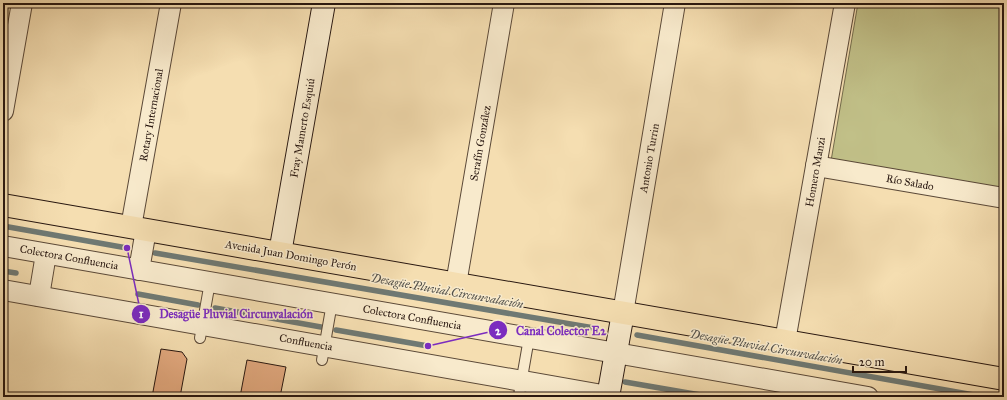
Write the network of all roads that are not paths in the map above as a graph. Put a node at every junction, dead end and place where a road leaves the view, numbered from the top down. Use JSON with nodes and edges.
{"nodes":[{"id":1,"x":22,"y":3,"type":"edge"},
{"id":2,"x":170,"y":3,"type":"edge"},
{"id":3,"x":324,"y":3,"type":"edge"},
{"id":4,"x":504,"y":3,"type":"edge"},
{"id":5,"x":675,"y":3,"type":"edge"},
{"id":6,"x":840,"y":4,"type":"edge"},
{"id":7,"x":3,"y":111,"type":"edge"},
{"id":8,"x":816,"y":166,"type":"junction"},
{"id":9,"x":1004,"y":198,"type":"edge"},
{"id":10,"x":3,"y":205,"type":"edge"},
{"id":11,"x":138,"y":229,"type":"junction"},
{"id":12,"x":3,"y":246,"type":"edge"},
{"id":13,"x":280,"y":253,"type":"junction"},
{"id":14,"x":46,"y":254,"type":"junction"},
{"id":15,"x":138,"y":270,"type":"junction"},
{"id":16,"x":210,"y":282,"type":"junction"},
{"id":17,"x":456,"y":284,"type":"junction"},
{"id":18,"x":3,"y":290,"type":"edge"},
{"id":19,"x":39,"y":296,"type":"junction"},
{"id":20,"x":332,"y":303,"type":"junction"},
{"id":21,"x":623,"y":313,"type":"junction"},
{"id":22,"x":201,"y":331,"type":"junction"},
{"id":23,"x":529,"y":338,"type":"junction"},
{"id":24,"x":785,"y":341,"type":"junction"},
{"id":25,"x":323,"y":353,"type":"junction"},
{"id":26,"x":616,"y":353,"type":"junction"},
{"id":27,"x":1004,"y":379,"type":"edge"},
{"id":28,"x":521,"y":387,"type":"junction"},
{"id":29,"x":610,"y":396,"type":"edge"},
{"id":30,"x":868,"y":397,"type":"edge"}],
"edges":[{"from":1,"to":7,"type":"street"},
{"from":2,"to":11,"type":"street","name":"Rotary Internacional"},
{"from":3,"to":13,"type":"street","name":"Fray Mamerto Esquiú"},
{"from":4,"to":17,"type":"street","name":"Serafín González"},
{"from":5,"to":21,"type":"street","name":"Antonio Turrin"},
{"from":6,"to":8,"type":"street","name":"Homero Manzi"},
{"from":8,"to":9,"type":"street","name":"Río Salado"},
{"from":8,"to":24,"type":"street","name":"Homero Manzi"},
{"from":10,"to":11,"type":"main road","name":"Avenida Juan Domingo Perón"},
{"from":11,"to":13,"type":"main road","name":"Avenida Juan Domingo Perón"},
{"from":11,"to":15,"type":"street","name":"Rotary Internacional"},
{"from":12,"to":14,"type":"street","name":"Colectora Confluencia"},
{"from":13,"to":17,"type":"main road","name":"Avenida Juan Domingo Perón"},
{"from":14,"to":15,"type":"street","name":"Colectora Confluencia"},
{"from":14,"to":19,"type":"street"},
{"from":15,"to":16,"type":"street","name":"Colectora Confluencia"},
{"from":16,"to":20,"type":"street","name":"Colectora Confluencia"},
{"from":16,"to":22,"type":"lane"},
{"from":17,"to":21,"type":"main road","name":"Avenida Juan Domingo Perón"},
{"from":18,"to":19,"type":"street","name":"Confluencia"},
{"from":19,"to":22,"type":"street","name":"Confluencia"},
{"from":20,"to":23,"type":"street","name":"Colectora Confluencia"},
{"from":20,"to":25,"type":"lane"},
{"from":21,"to":24,"type":"main road","name":"Avenida Juan Domingo Perón"},
{"from":21,"to":26,"type":"street"},
{"from":22,"to":25,"type":"street","name":"Confluencia"},
{"from":23,"to":26,"type":"street","name":"Colectora Confluencia"},
{"from":23,"to":28,"type":"lane"},
{"from":24,"to":27,"type":"main road","name":"Avenida Juan Domingo Perón"},
{"from":25,"to":28,"type":"street","name":"Confluencia"},
{"from":26,"to":29,"type":"street"},
{"from":26,"to":30,"type":"street","name":"Colectora Confluencia"},
{"from":28,"to":29,"type":"street","name":"Confluencia"}]}
